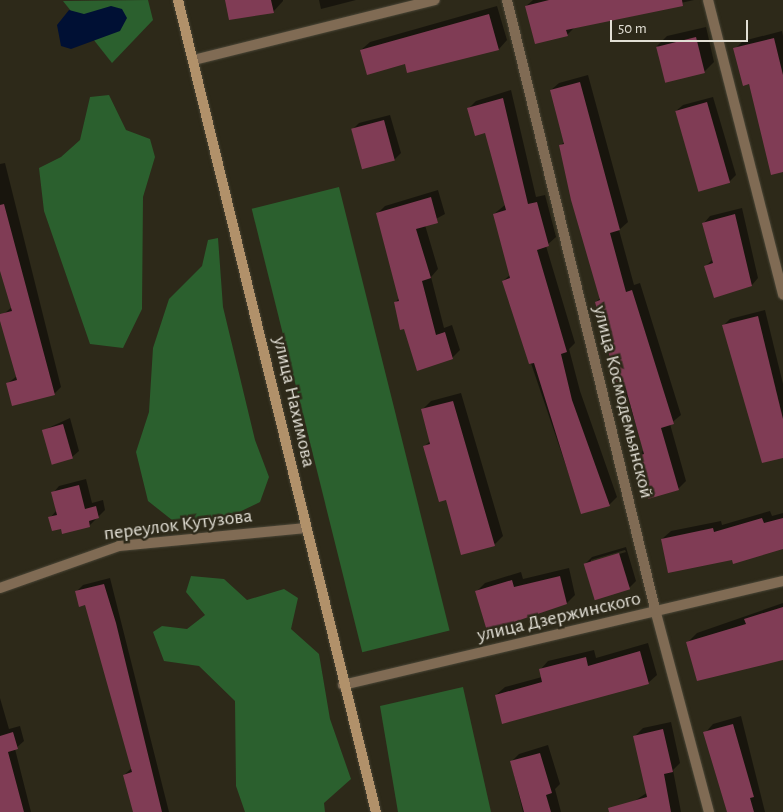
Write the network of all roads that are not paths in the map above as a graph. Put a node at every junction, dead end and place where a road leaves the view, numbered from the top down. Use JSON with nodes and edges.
{"nodes":[{"id":1,"x":178,"y":0,"type":"edge"},
{"id":2,"x":435,"y":0,"type":"edge"},
{"id":3,"x":507,"y":0,"type":"edge"},
{"id":4,"x":708,"y":0,"type":"edge"},
{"id":5,"x":194,"y":60,"type":"junction"},
{"id":6,"x":783,"y":295,"type":"edge"},
{"id":7,"x":306,"y":528,"type":"junction"},
{"id":8,"x":783,"y":581,"type":"edge"},
{"id":9,"x":0,"y":588,"type":"edge"},
{"id":10,"x":656,"y":613,"type":"junction"},
{"id":11,"x":343,"y":685,"type":"junction"},
{"id":12,"x":376,"y":812,"type":"edge"},
{"id":13,"x":710,"y":812,"type":"edge"}],
"edges":[{"from":1,"to":5,"type":"main road","name":"улица Нахимова"},
{"from":2,"to":5,"type":"street"},
{"from":3,"to":10,"type":"street","name":"улица Космодемьянской"},
{"from":4,"to":6,"type":"street"},
{"from":5,"to":7,"type":"main road","name":"улица Нахимова"},
{"from":7,"to":9,"type":"street","name":"переулок Кутузова"},
{"from":7,"to":11,"type":"main road","name":"улица Нахимова"},
{"from":8,"to":10,"type":"street","name":"улица Дзержинского"},
{"from":10,"to":11,"type":"street","name":"улица Дзержинского"},
{"from":10,"to":13,"type":"street","name":"улица Космодемьянской"},
{"from":11,"to":12,"type":"main road","name":"улица Нахимова"}]}
